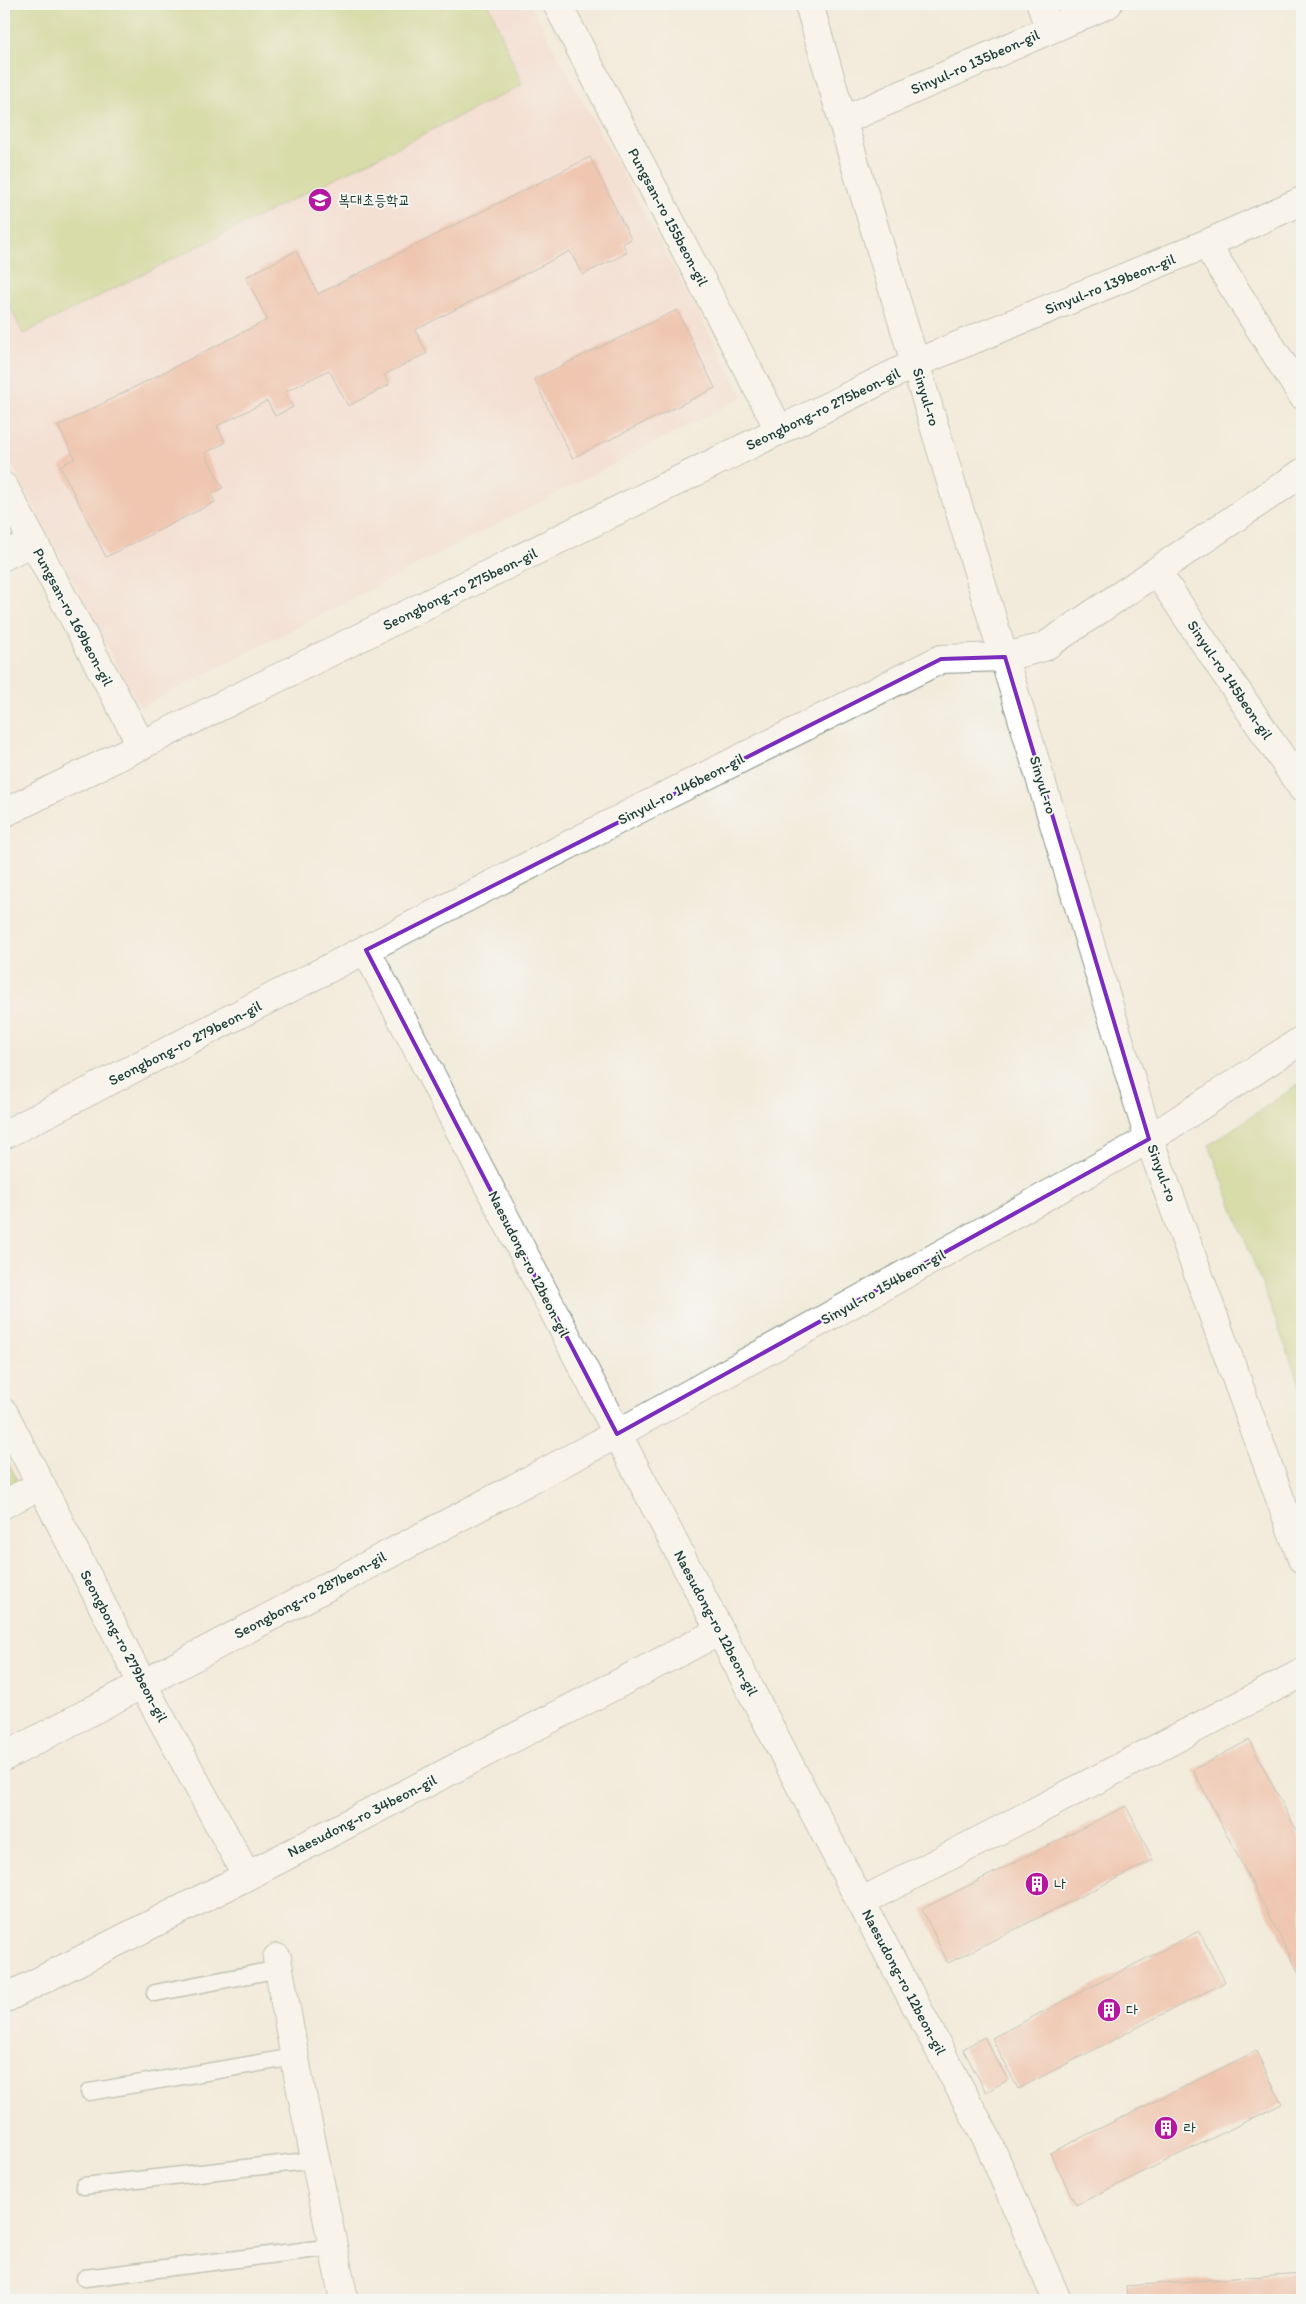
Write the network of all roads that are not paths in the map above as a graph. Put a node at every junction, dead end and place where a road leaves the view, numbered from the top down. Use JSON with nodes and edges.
{"nodes":[{"id":1,"x":556,"y":4,"type":"edge"},
{"id":2,"x":809,"y":4,"type":"edge"},
{"id":3,"x":1041,"y":4,"type":"edge"},
{"id":4,"x":1108,"y":4,"type":"edge"},
{"id":5,"x":1050,"y":30,"type":"junction"},
{"id":6,"x":842,"y":121,"type":"junction"},
{"id":7,"x":1302,"y":201,"type":"edge"},
{"id":8,"x":1206,"y":244,"type":"junction"},
{"id":9,"x":916,"y":363,"type":"junction"},
{"id":10,"x":1302,"y":395,"type":"edge"},
{"id":11,"x":780,"y":431,"type":"junction"},
{"id":12,"x":1302,"y":473,"type":"edge"},
{"id":13,"x":4,"y":487,"type":"edge"},
{"id":14,"x":33,"y":541,"type":"junction"},
{"id":15,"x":4,"y":556,"type":"edge"},
{"id":16,"x":1158,"y":572,"type":"junction"},
{"id":17,"x":1004,"y":658,"type":"junction"},
{"id":18,"x":142,"y":746,"type":"junction"},
{"id":19,"x":1302,"y":788,"type":"edge"},
{"id":20,"x":4,"y":813,"type":"edge"},
{"id":21,"x":366,"y":950,"type":"junction"},
{"id":22,"x":1302,"y":1040,"type":"edge"},
{"id":23,"x":4,"y":1135,"type":"edge"},
{"id":24,"x":1149,"y":1139,"type":"junction"},
{"id":25,"x":4,"y":1413,"type":"edge"},
{"id":26,"x":617,"y":1434,"type":"junction"},
{"id":27,"x":41,"y":1485,"type":"junction"},
{"id":28,"x":4,"y":1504,"type":"edge"},
{"id":29,"x":1302,"y":1559,"type":"edge"},
{"id":30,"x":720,"y":1631,"type":"junction"},
{"id":31,"x":1302,"y":1673,"type":"edge"},
{"id":32,"x":142,"y":1683,"type":"junction"},
{"id":33,"x":4,"y":1757,"type":"edge"},
{"id":34,"x":247,"y":1876,"type":"junction"},
{"id":35,"x":861,"y":1902,"type":"junction"},
{"id":36,"x":278,"y":1963,"type":"joint"},
{"id":37,"x":155,"y":1993,"type":"dead end"},
{"id":38,"x":4,"y":1999,"type":"edge"},
{"id":39,"x":295,"y":2056,"type":"junction"},
{"id":40,"x":89,"y":2092,"type":"dead end"},
{"id":41,"x":316,"y":2160,"type":"junction"},
{"id":42,"x":84,"y":2186,"type":"dead end"},
{"id":43,"x":334,"y":2247,"type":"junction"},
{"id":44,"x":85,"y":2278,"type":"dead end"},
{"id":45,"x":344,"y":2300,"type":"edge"},
{"id":46,"x":1057,"y":2300,"type":"edge"}],
"edges":[{"from":1,"to":11,"type":"street","name":"Pungsan-ro 155beon-gil"},
{"from":2,"to":6,"type":"street","name":"Sinyul-ro"},
{"from":3,"to":5,"type":"street"},
{"from":4,"to":5,"type":"street","name":"Sinyul-ro 135beon-gil"},
{"from":5,"to":6,"type":"street","name":"Sinyul-ro 135beon-gil"},
{"from":6,"to":9,"type":"street","name":"Sinyul-ro"},
{"from":7,"to":8,"type":"street","name":"Sinyul-ro 139beon-gil"},
{"from":8,"to":9,"type":"street","name":"Sinyul-ro 139beon-gil"},
{"from":8,"to":10,"type":"street"},
{"from":9,"to":11,"type":"street","name":"Seongbong-ro 275beon-gil"},
{"from":9,"to":17,"type":"street","name":"Sinyul-ro"},
{"from":11,"to":18,"type":"street","name":"Seongbong-ro 275beon-gil"},
{"from":12,"to":16,"type":"street"},
{"from":13,"to":14,"type":"street","name":"Pungsan-ro 169beon-gil"},
{"from":14,"to":15,"type":"street"},
{"from":14,"to":18,"type":"street","name":"Pungsan-ro 169beon-gil"},
{"from":16,"to":17,"type":"street"},
{"from":16,"to":19,"type":"street","name":"Sinyul-ro 145beon-gil"},
{"from":17,"to":21,"type":"street","name":"Sinyul-ro 146beon-gil"},
{"from":17,"to":24,"type":"street","name":"Sinyul-ro"},
{"from":18,"to":20,"type":"street","name":"Seongbong-ro 275beon-gil"},
{"from":21,"to":23,"type":"street","name":"Seongbong-ro 279beon-gil"},
{"from":21,"to":26,"type":"street","name":"Naesudong-ro 12beon-gil"},
{"from":22,"to":24,"type":"street","name":"Sinyul-ro 154beon-gil"},
{"from":24,"to":26,"type":"street","name":"Sinyul-ro 154beon-gil"},
{"from":24,"to":29,"type":"street","name":"Sinyul-ro"},
{"from":25,"to":27,"type":"street","name":"Seongbong-ro 279beon-gil"},
{"from":26,"to":30,"type":"street","name":"Naesudong-ro 12beon-gil"},
{"from":26,"to":32,"type":"street","name":"Seongbong-ro 287beon-gil"},
{"from":27,"to":28,"type":"street"},
{"from":27,"to":32,"type":"street","name":"Seongbong-ro 279beon-gil"},
{"from":30,"to":34,"type":"street","name":"Naesudong-ro 34beon-gil"},
{"from":30,"to":35,"type":"street","name":"Naesudong-ro 12beon-gil"},
{"from":31,"to":35,"type":"street"},
{"from":32,"to":33,"type":"street","name":"Seongbong-ro 287beon-gil"},
{"from":32,"to":34,"type":"street","name":"Seongbong-ro 279beon-gil"},
{"from":34,"to":38,"type":"street","name":"Naesudong-ro 34beon-gil"},
{"from":35,"to":46,"type":"street","name":"Naesudong-ro 12beon-gil"},
{"from":36,"to":37,"type":"lane"},
{"from":36,"to":39,"type":"street"},
{"from":39,"to":40,"type":"lane"},
{"from":39,"to":41,"type":"street"},
{"from":41,"to":42,"type":"lane"},
{"from":41,"to":43,"type":"street"},
{"from":43,"to":44,"type":"lane"},
{"from":43,"to":45,"type":"street"}]}
